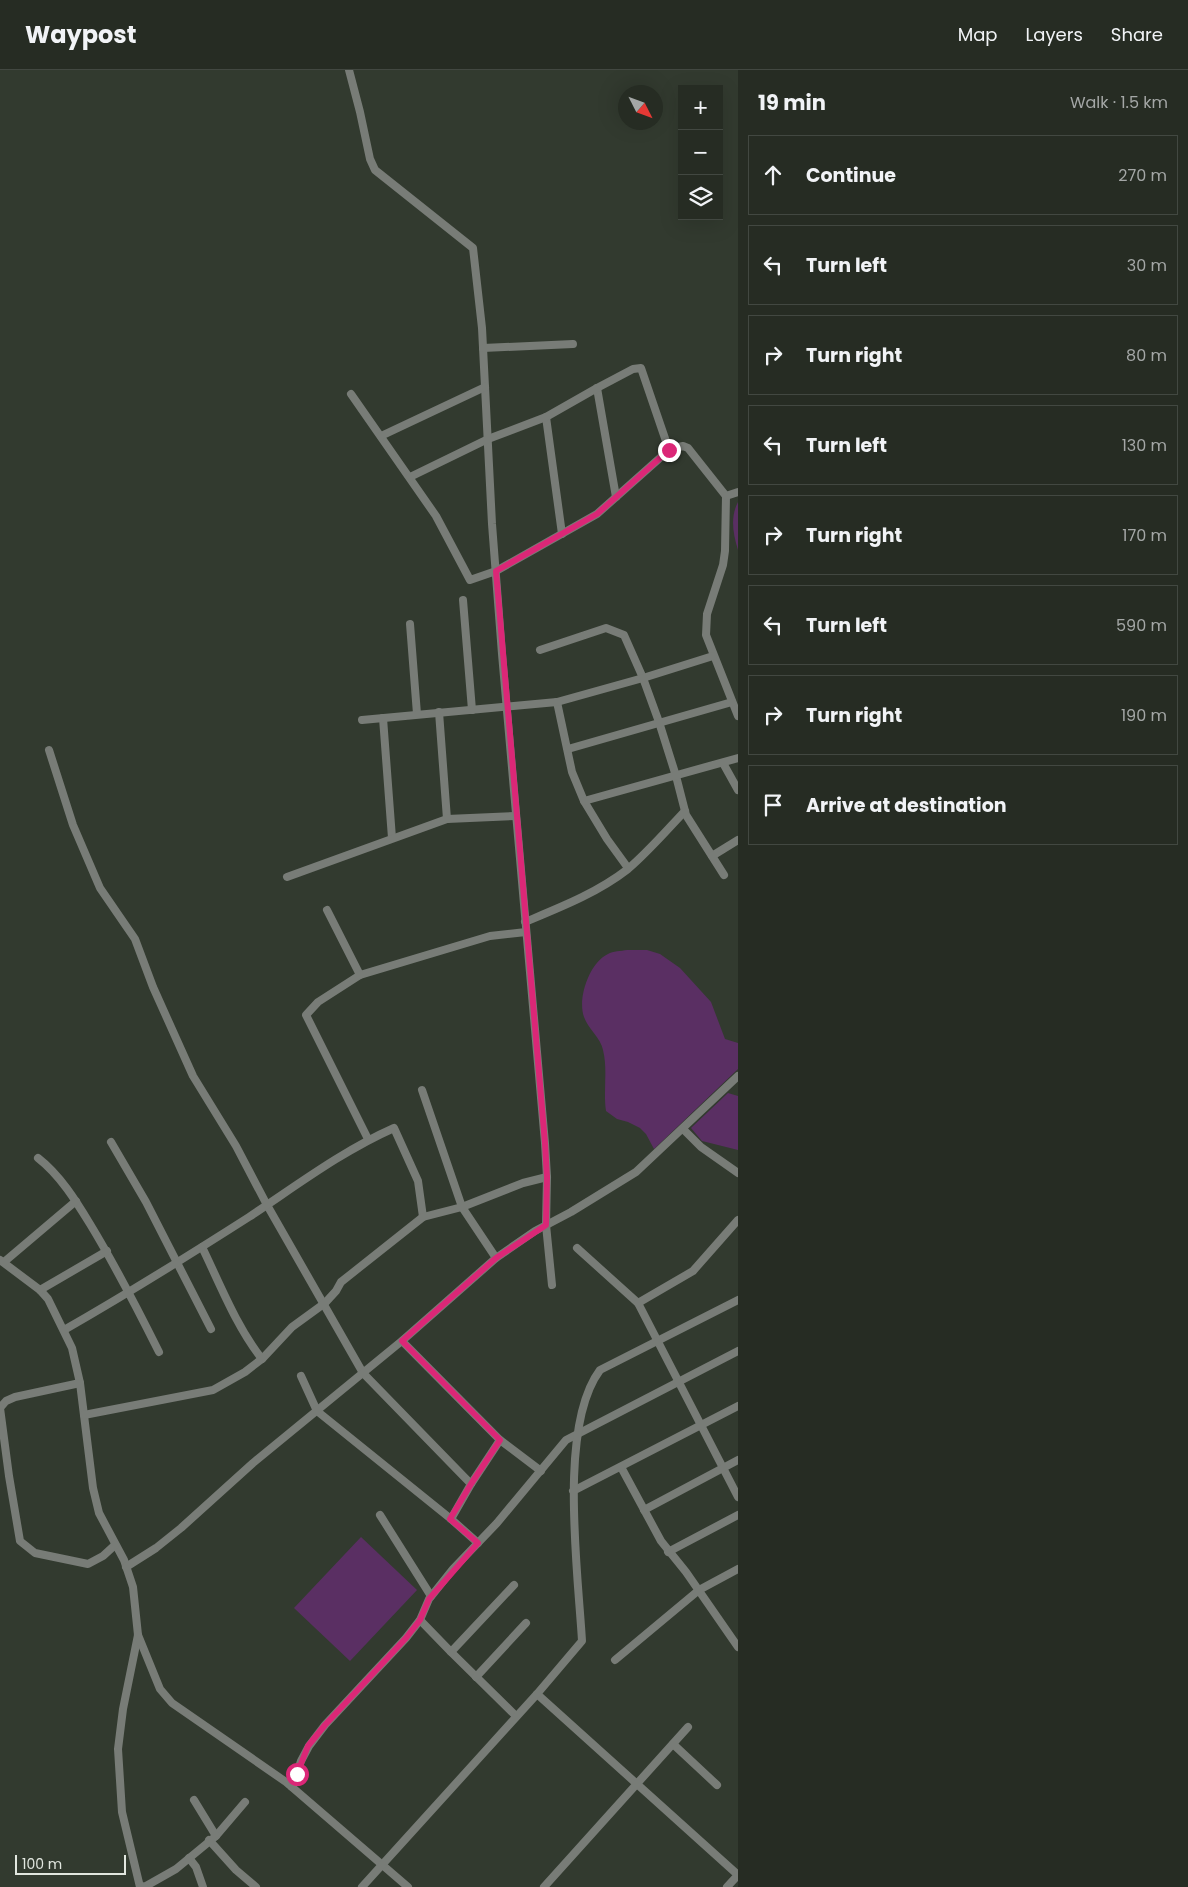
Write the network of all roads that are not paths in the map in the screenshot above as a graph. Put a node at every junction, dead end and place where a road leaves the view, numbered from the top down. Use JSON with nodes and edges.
{"nodes":[{"id":1,"x":349,"y":70,"type":"edge"},
{"id":2,"x":573,"y":344,"type":"dead end"},
{"id":3,"x":483,"y":348,"type":"junction"},
{"id":4,"x":485,"y":387,"type":"junction"},
{"id":5,"x":597,"y":388,"type":"junction"},
{"id":6,"x":351,"y":394,"type":"dead end"},
{"id":7,"x":546,"y":417,"type":"junction"},
{"id":8,"x":381,"y":436,"type":"junction"},
{"id":9,"x":488,"y":439,"type":"junction"},
{"id":10,"x":669,"y":450,"type":"junction"},
{"id":11,"x":410,"y":477,"type":"junction"},
{"id":12,"x":738,"y":492,"type":"edge"},
{"id":13,"x":726,"y":496,"type":"junction"},
{"id":14,"x":616,"y":497,"type":"junction"},
{"id":15,"x":562,"y":534,"type":"junction"},
{"id":16,"x":496,"y":571,"type":"junction"},
{"id":17,"x":463,"y":600,"type":"dead end"},
{"id":18,"x":410,"y":624,"type":"dead end"},
{"id":19,"x":540,"y":650,"type":"dead end"},
{"id":20,"x":713,"y":656,"type":"junction"},
{"id":21,"x":643,"y":678,"type":"junction"},
{"id":22,"x":556,"y":702,"type":"junction"},
{"id":23,"x":732,"y":702,"type":"junction"},
{"id":24,"x":507,"y":706,"type":"junction"},
{"id":25,"x":472,"y":710,"type":"junction"},
{"id":26,"x":439,"y":712,"type":"junction"},
{"id":27,"x":416,"y":714,"type":"junction"},
{"id":28,"x":738,"y":716,"type":"edge"},
{"id":29,"x":383,"y":718,"type":"junction"},
{"id":30,"x":362,"y":720,"type":"dead end"},
{"id":31,"x":659,"y":722,"type":"junction"},
{"id":32,"x":568,"y":749,"type":"junction"},
{"id":33,"x":49,"y":750,"type":"dead end"},
{"id":34,"x":738,"y":758,"type":"edge"},
{"id":35,"x":723,"y":763,"type":"junction"},
{"id":36,"x":676,"y":776,"type":"junction"},
{"id":37,"x":738,"y":790,"type":"edge"},
{"id":38,"x":584,"y":801,"type":"junction"},
{"id":39,"x":686,"y":811,"type":"junction"},
{"id":40,"x":516,"y":816,"type":"junction"},
{"id":41,"x":447,"y":819,"type":"junction"},
{"id":42,"x":392,"y":838,"type":"junction"},
{"id":43,"x":738,"y":840,"type":"edge"},
{"id":44,"x":712,"y":856,"type":"junction"},
{"id":45,"x":628,"y":868,"type":"junction"},
{"id":46,"x":724,"y":876,"type":"dead end"},
{"id":47,"x":287,"y":877,"type":"dead end"},
{"id":48,"x":326,"y":910,"type":"dead end"},
{"id":49,"x":525,"y":922,"type":"junction"},
{"id":50,"x":526,"y":932,"type":"junction"},
{"id":51,"x":360,"y":975,"type":"junction"},
{"id":52,"x":738,"y":1076,"type":"edge"},
{"id":53,"x":422,"y":1090,"type":"dead end"},
{"id":54,"x":683,"y":1129,"type":"junction"},
{"id":55,"x":368,"y":1139,"type":"junction"},
{"id":56,"x":111,"y":1142,"type":"dead end"},
{"id":57,"x":38,"y":1158,"type":"dead end"},
{"id":58,"x":738,"y":1173,"type":"edge"},
{"id":59,"x":547,"y":1177,"type":"junction"},
{"id":60,"x":76,"y":1201,"type":"junction"},
{"id":61,"x":267,"y":1205,"type":"junction"},
{"id":62,"x":462,"y":1207,"type":"junction"},
{"id":63,"x":423,"y":1217,"type":"junction"},
{"id":64,"x":738,"y":1220,"type":"edge"},
{"id":65,"x":546,"y":1225,"type":"junction"},
{"id":66,"x":202,"y":1247,"type":"junction"},
{"id":67,"x":577,"y":1248,"type":"dead end"},
{"id":68,"x":107,"y":1251,"type":"junction"},
{"id":69,"x":496,"y":1258,"type":"junction"},
{"id":70,"x":2,"y":1261,"type":"edge"},
{"id":71,"x":177,"y":1263,"type":"junction"},
{"id":72,"x":552,"y":1285,"type":"dead end"},
{"id":73,"x":40,"y":1290,"type":"junction"},
{"id":74,"x":130,"y":1292,"type":"junction"},
{"id":75,"x":738,"y":1300,"type":"edge"},
{"id":76,"x":324,"y":1303,"type":"junction"},
{"id":77,"x":638,"y":1304,"type":"junction"},
{"id":78,"x":211,"y":1329,"type":"dead end"},
{"id":79,"x":64,"y":1330,"type":"junction"},
{"id":80,"x":402,"y":1341,"type":"junction"},
{"id":81,"x":658,"y":1342,"type":"junction"},
{"id":82,"x":738,"y":1351,"type":"edge"},
{"id":83,"x":158,"y":1352,"type":"dead end"},
{"id":84,"x":262,"y":1359,"type":"junction"},
{"id":85,"x":363,"y":1373,"type":"junction"},
{"id":86,"x":301,"y":1376,"type":"dead end"},
{"id":87,"x":80,"y":1383,"type":"junction"},
{"id":88,"x":679,"y":1383,"type":"junction"},
{"id":89,"x":738,"y":1406,"type":"edge"},
{"id":90,"x":316,"y":1411,"type":"junction"},
{"id":91,"x":84,"y":1415,"type":"junction"},
{"id":92,"x":701,"y":1426,"type":"junction"},
{"id":93,"x":578,"y":1435,"type":"junction"},
{"id":94,"x":500,"y":1440,"type":"junction"},
{"id":95,"x":738,"y":1460,"type":"edge"},
{"id":96,"x":620,"y":1467,"type":"junction"},
{"id":97,"x":723,"y":1468,"type":"junction"},
{"id":98,"x":541,"y":1471,"type":"junction"},
{"id":99,"x":471,"y":1484,"type":"junction"},
{"id":100,"x":574,"y":1491,"type":"junction"},
{"id":101,"x":738,"y":1497,"type":"edge"},
{"id":102,"x":644,"y":1510,"type":"junction"},
{"id":103,"x":380,"y":1515,"type":"dead end"},
{"id":104,"x":738,"y":1515,"type":"edge"},
{"id":105,"x":450,"y":1519,"type":"junction"},
{"id":106,"x":478,"y":1543,"type":"junction"},
{"id":107,"x":115,"y":1546,"type":"junction"},
{"id":108,"x":668,"y":1552,"type":"junction"},
{"id":109,"x":126,"y":1567,"type":"junction"},
{"id":110,"x":738,"y":1569,"type":"edge"},
{"id":111,"x":514,"y":1585,"type":"dead end"},
{"id":112,"x":699,"y":1590,"type":"junction"},
{"id":113,"x":431,"y":1596,"type":"junction"},
{"id":114,"x":420,"y":1620,"type":"junction"},
{"id":115,"x":526,"y":1623,"type":"dead end"},
{"id":116,"x":138,"y":1635,"type":"junction"},
{"id":117,"x":738,"y":1647,"type":"edge"},
{"id":118,"x":451,"y":1652,"type":"junction"},
{"id":119,"x":615,"y":1660,"type":"dead end"},
{"id":120,"x":476,"y":1677,"type":"junction"},
{"id":121,"x":537,"y":1694,"type":"junction"},
{"id":122,"x":516,"y":1716,"type":"junction"},
{"id":123,"x":688,"y":1727,"type":"dead end"},
{"id":124,"x":673,"y":1744,"type":"junction"},
{"id":125,"x":637,"y":1783,"type":"junction"},
{"id":126,"x":717,"y":1785,"type":"dead end"},
{"id":127,"x":292,"y":1787,"type":"junction"},
{"id":128,"x":194,"y":1800,"type":"dead end"},
{"id":129,"x":245,"y":1802,"type":"dead end"},
{"id":130,"x":212,"y":1838,"type":"junction"},
{"id":131,"x":189,"y":1858,"type":"junction"},
{"id":132,"x":382,"y":1864,"type":"junction"},
{"id":133,"x":140,"y":1887,"type":"edge"},
{"id":134,"x":203,"y":1887,"type":"edge"},
{"id":135,"x":256,"y":1887,"type":"edge"},
{"id":136,"x":362,"y":1887,"type":"edge"},
{"id":137,"x":408,"y":1887,"type":"edge"},
{"id":138,"x":544,"y":1887,"type":"edge"},
{"id":139,"x":727,"y":1887,"type":"edge"}],
"edges":[{"from":1,"to":3,"type":"street"},
{"from":2,"to":3,"type":"street"},
{"from":3,"to":4,"type":"street"},
{"from":4,"to":8,"type":"street"},
{"from":4,"to":9,"type":"street"},
{"from":5,"to":7,"type":"street"},
{"from":5,"to":10,"type":"street"},
{"from":5,"to":14,"type":"street"},
{"from":6,"to":8,"type":"street"},
{"from":7,"to":9,"type":"street"},
{"from":7,"to":15,"type":"street"},
{"from":8,"to":11,"type":"street"},
{"from":9,"to":11,"type":"street"},
{"from":9,"to":16,"type":"street"},
{"from":10,"to":13,"type":"street"},
{"from":10,"to":14,"type":"street"},
{"from":11,"to":16,"type":"street"},
{"from":12,"to":13,"type":"street"},
{"from":13,"to":20,"type":"street"},
{"from":14,"to":15,"type":"street"},
{"from":15,"to":16,"type":"street"},
{"from":16,"to":24,"type":"street"},
{"from":17,"to":25,"type":"street"},
{"from":18,"to":27,"type":"street"},
{"from":19,"to":21,"type":"street"},
{"from":20,"to":21,"type":"street"},
{"from":20,"to":23,"type":"street"},
{"from":21,"to":22,"type":"street"},
{"from":21,"to":31,"type":"street"},
{"from":22,"to":24,"type":"street"},
{"from":22,"to":32,"type":"street"},
{"from":23,"to":28,"type":"street"},
{"from":23,"to":31,"type":"street"},
{"from":24,"to":25,"type":"street"},
{"from":24,"to":40,"type":"street"},
{"from":25,"to":26,"type":"street"},
{"from":26,"to":27,"type":"street"},
{"from":26,"to":41,"type":"street"},
{"from":27,"to":29,"type":"street"},
{"from":29,"to":30,"type":"street"},
{"from":29,"to":42,"type":"street"},
{"from":31,"to":32,"type":"street"},
{"from":31,"to":36,"type":"street"},
{"from":32,"to":38,"type":"street"},
{"from":33,"to":61,"type":"street"},
{"from":34,"to":35,"type":"street"},
{"from":35,"to":36,"type":"street"},
{"from":35,"to":37,"type":"street"},
{"from":36,"to":38,"type":"street"},
{"from":36,"to":39,"type":"street"},
{"from":38,"to":45,"type":"street"},
{"from":39,"to":44,"type":"street"},
{"from":39,"to":45,"type":"street"},
{"from":40,"to":41,"type":"street"},
{"from":40,"to":49,"type":"street"},
{"from":41,"to":42,"type":"street"},
{"from":42,"to":47,"type":"street"},
{"from":43,"to":44,"type":"street"},
{"from":44,"to":46,"type":"street"},
{"from":45,"to":49,"type":"street"},
{"from":48,"to":51,"type":"street"},
{"from":49,"to":50,"type":"street"},
{"from":50,"to":51,"type":"street"},
{"from":50,"to":59,"type":"street"},
{"from":51,"to":55,"type":"street"},
{"from":52,"to":54,"type":"street"},
{"from":53,"to":62,"type":"street"},
{"from":54,"to":58,"type":"street"},
{"from":54,"to":65,"type":"street"},
{"from":55,"to":61,"type":"street"},
{"from":55,"to":63,"type":"street"},
{"from":56,"to":71,"type":"street"},
{"from":57,"to":60,"type":"street"},
{"from":59,"to":62,"type":"street"},
{"from":59,"to":65,"type":"street"},
{"from":60,"to":68,"type":"street"},
{"from":60,"to":70,"type":"street"},
{"from":61,"to":66,"type":"street"},
{"from":61,"to":76,"type":"street"},
{"from":62,"to":63,"type":"street"},
{"from":62,"to":69,"type":"street"},
{"from":63,"to":76,"type":"street"},
{"from":64,"to":77,"type":"street"},
{"from":65,"to":69,"type":"street"},
{"from":65,"to":72,"type":"street"},
{"from":66,"to":71,"type":"street"},
{"from":66,"to":84,"type":"street"},
{"from":67,"to":77,"type":"street"},
{"from":68,"to":73,"type":"street"},
{"from":68,"to":74,"type":"street"},
{"from":69,"to":80,"type":"street"},
{"from":70,"to":73,"type":"street"},
{"from":71,"to":74,"type":"street"},
{"from":71,"to":78,"type":"street"},
{"from":73,"to":79,"type":"street"},
{"from":74,"to":79,"type":"street"},
{"from":74,"to":83,"type":"street"},
{"from":75,"to":81,"type":"street"},
{"from":76,"to":84,"type":"street"},
{"from":76,"to":85,"type":"street"},
{"from":77,"to":81,"type":"street"},
{"from":79,"to":87,"type":"street"},
{"from":80,"to":85,"type":"street"},
{"from":80,"to":94,"type":"street"},
{"from":81,"to":88,"type":"street"},
{"from":81,"to":93,"type":"street"},
{"from":82,"to":88,"type":"street"},
{"from":84,"to":91,"type":"street"},
{"from":85,"to":90,"type":"street"},
{"from":85,"to":99,"type":"street"},
{"from":86,"to":90,"type":"street"},
{"from":87,"to":91,"type":"street"},
{"from":87,"to":107,"type":"street"},
{"from":88,"to":92,"type":"street"},
{"from":88,"to":93,"type":"street"},
{"from":89,"to":92,"type":"street"},
{"from":90,"to":105,"type":"street"},
{"from":90,"to":109,"type":"street"},
{"from":91,"to":107,"type":"street"},
{"from":92,"to":96,"type":"street"},
{"from":92,"to":97,"type":"street"},
{"from":93,"to":98,"type":"street"},
{"from":93,"to":100,"type":"street"},
{"from":94,"to":98,"type":"street"},
{"from":94,"to":99,"type":"street"},
{"from":95,"to":97,"type":"street"},
{"from":96,"to":100,"type":"street"},
{"from":96,"to":102,"type":"street"},
{"from":97,"to":101,"type":"street"},
{"from":97,"to":102,"type":"street"},
{"from":98,"to":106,"type":"street"},
{"from":99,"to":105,"type":"street"},
{"from":100,"to":121,"type":"street"},
{"from":102,"to":108,"type":"street"},
{"from":103,"to":113,"type":"street"},
{"from":104,"to":108,"type":"street"},
{"from":105,"to":106,"type":"street"},
{"from":106,"to":113,"type":"street"},
{"from":107,"to":109,"type":"street"},
{"from":108,"to":112,"type":"street"},
{"from":109,"to":116,"type":"street"},
{"from":110,"to":112,"type":"street"},
{"from":111,"to":118,"type":"street"},
{"from":112,"to":117,"type":"street"},
{"from":112,"to":119,"type":"street"},
{"from":113,"to":114,"type":"street"},
{"from":114,"to":118,"type":"street"},
{"from":114,"to":127,"type":"street"},
{"from":115,"to":120,"type":"street"},
{"from":116,"to":127,"type":"street"},
{"from":116,"to":133,"type":"street"},
{"from":118,"to":120,"type":"street"},
{"from":120,"to":122,"type":"street"},
{"from":121,"to":122,"type":"street"},
{"from":121,"to":125,"type":"street"},
{"from":122,"to":132,"type":"street"},
{"from":123,"to":124,"type":"street"},
{"from":124,"to":125,"type":"street"},
{"from":124,"to":126,"type":"street"},
{"from":125,"to":138,"type":"street"},
{"from":125,"to":139,"type":"street"},
{"from":127,"to":132,"type":"street"},
{"from":128,"to":130,"type":"street"},
{"from":129,"to":130,"type":"street"},
{"from":130,"to":131,"type":"street"},
{"from":130,"to":135,"type":"street"},
{"from":131,"to":133,"type":"street"},
{"from":131,"to":134,"type":"street"},
{"from":132,"to":136,"type":"street"},
{"from":132,"to":137,"type":"street"}]}
